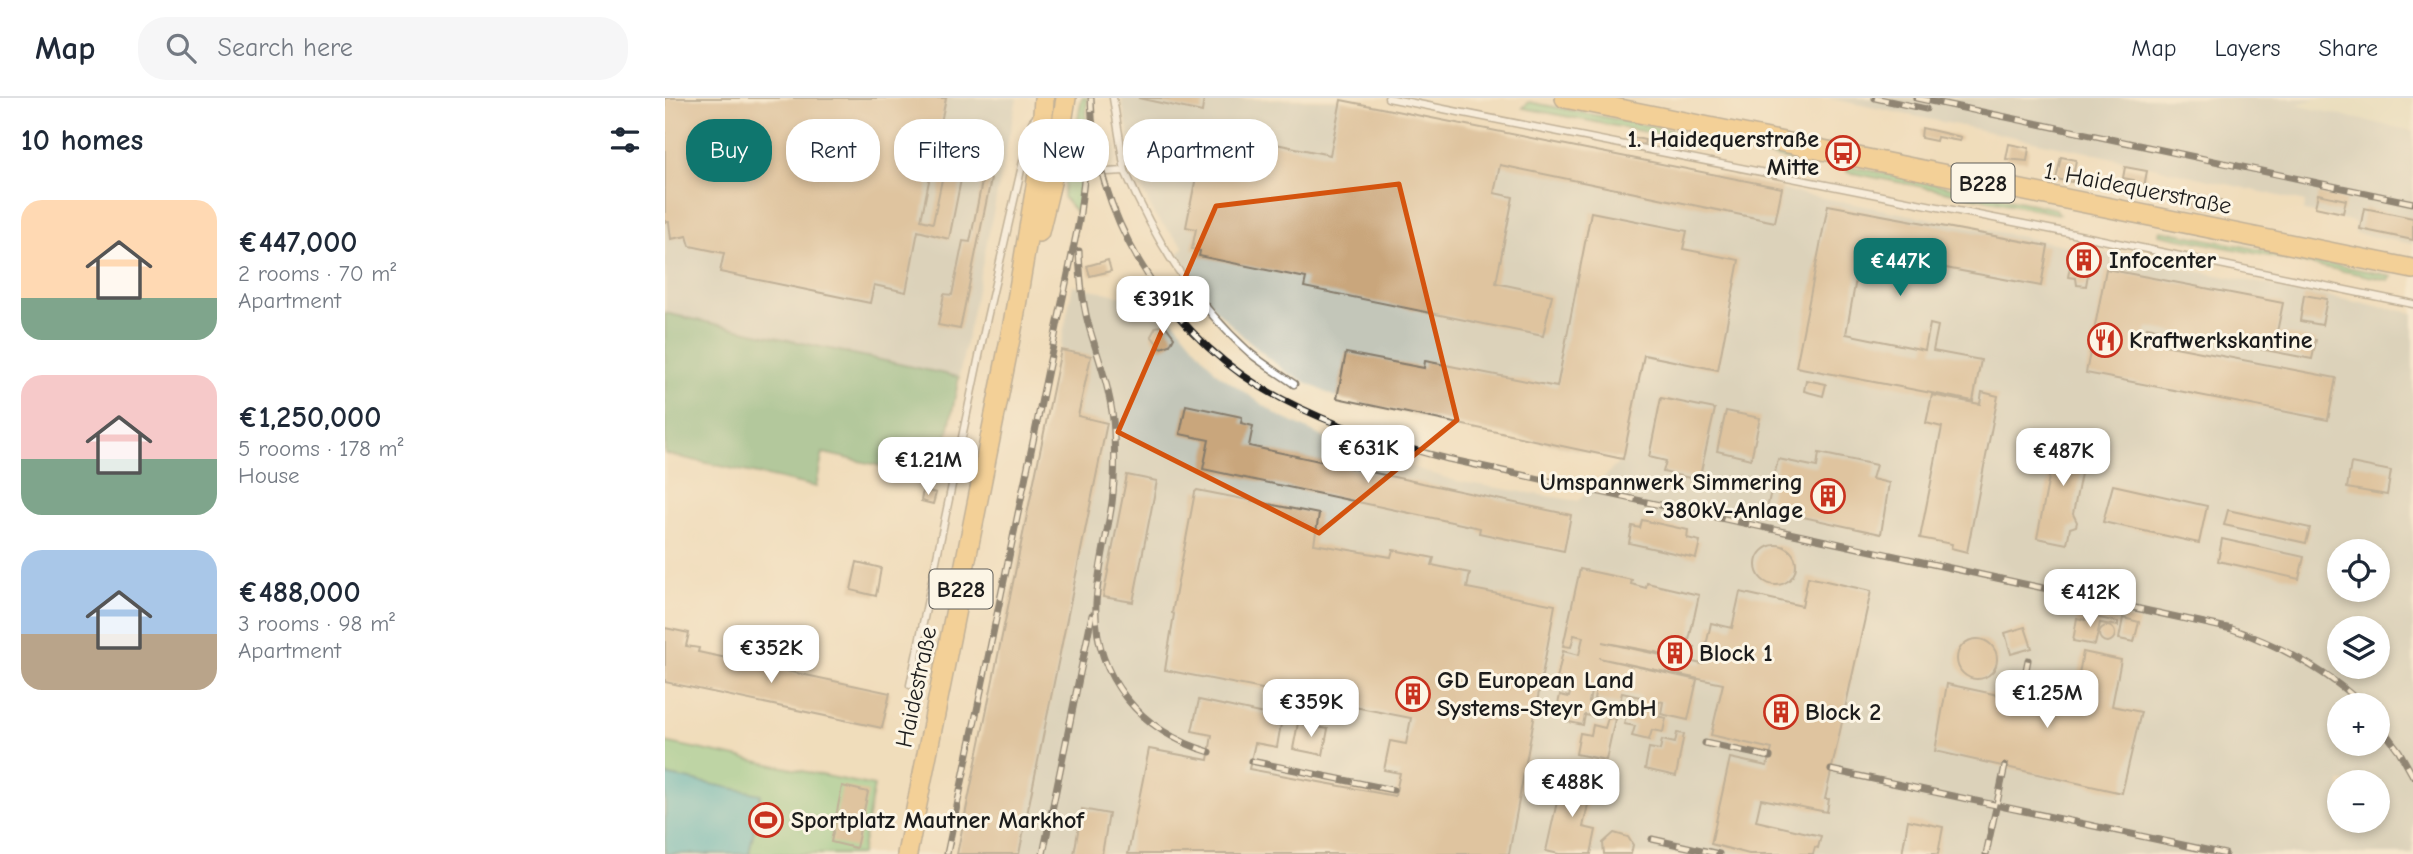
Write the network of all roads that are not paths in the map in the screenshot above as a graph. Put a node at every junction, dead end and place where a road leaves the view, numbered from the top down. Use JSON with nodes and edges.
{"nodes":[{"id":1,"x":1066,"y":98,"type":"edge"},
{"id":2,"x":1113,"y":98,"type":"edge"},
{"id":3,"x":1388,"y":98,"type":"edge"},
{"id":4,"x":1565,"y":98,"type":"edge"},
{"id":5,"x":1044,"y":103,"type":"edge"},
{"id":6,"x":1060,"y":119,"type":"edge"},
{"id":7,"x":1123,"y":159,"type":"edge"},
{"id":8,"x":1043,"y":182,"type":"edge"},
{"id":9,"x":1130,"y":182,"type":"edge"},
{"id":10,"x":2413,"y":269,"type":"edge"},
{"id":11,"x":2413,"y":304,"type":"edge"},
{"id":12,"x":1294,"y":384,"type":"dead end"},
{"id":13,"x":910,"y":685,"type":"dead end"},
{"id":14,"x":907,"y":854,"type":"edge"}],
"edges":[{"from":1,"to":6,"type":"main road","name":"Haidestraße","number":"B228"},
{"from":2,"to":7,"type":"lane"},
{"from":3,"to":11,"type":"lane"},
{"from":4,"to":10,"type":"main road","name":"1. Haidequerstraße","number":"B228"},
{"from":5,"to":13,"type":"lane"},
{"from":8,"to":14,"type":"main road","name":"Haidestraße","number":"B228"},
{"from":9,"to":12,"type":"lane"}]}
